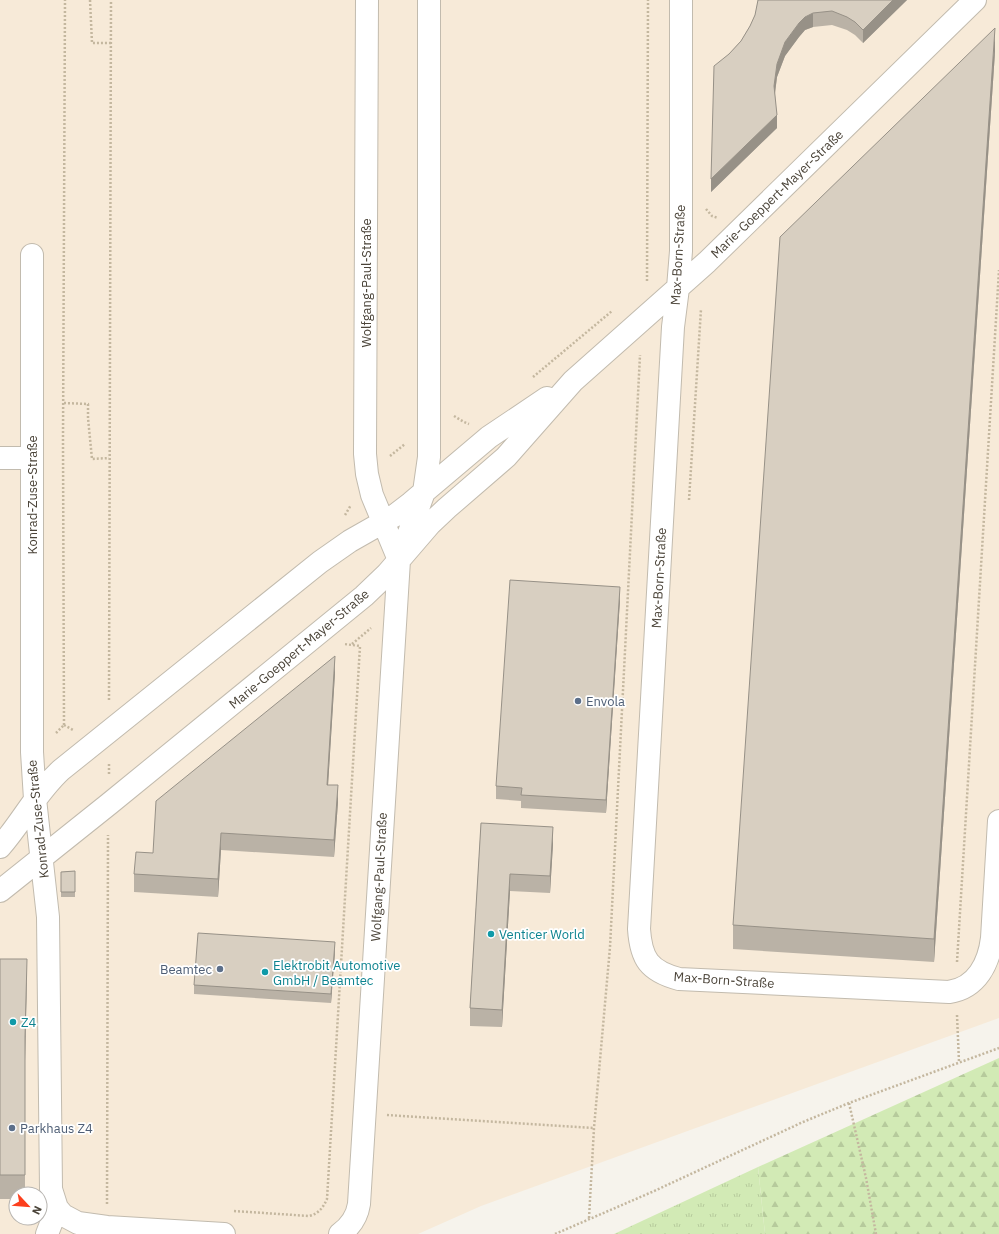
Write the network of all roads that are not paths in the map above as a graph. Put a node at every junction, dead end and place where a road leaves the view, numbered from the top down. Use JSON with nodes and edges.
{"nodes":[{"id":1,"x":367,"y":0,"type":"edge"},
{"id":2,"x":429,"y":0,"type":"edge"},
{"id":3,"x":682,"y":0,"type":"edge"},
{"id":4,"x":975,"y":0,"type":"edge"},
{"id":5,"x":32,"y":255,"type":"dead end"},
{"id":6,"x":678,"y":288,"type":"junction"},
{"id":7,"x":573,"y":381,"type":"junction"},
{"id":8,"x":0,"y":458,"type":"edge"},
{"id":9,"x":32,"y":458,"type":"junction"},
{"id":10,"x":424,"y":492,"type":"junction"},
{"id":11,"x":383,"y":523,"type":"junction"},
{"id":12,"x":398,"y":560,"type":"junction"},
{"id":13,"x":35,"y":799,"type":"junction"},
{"id":14,"x":999,"y":821,"type":"edge"},
{"id":15,"x":0,"y":847,"type":"edge"},
{"id":16,"x":41,"y":858,"type":"junction"},
{"id":17,"x":0,"y":891,"type":"edge"},
{"id":18,"x":57,"y":1208,"type":"junction"},
{"id":19,"x":47,"y":1234,"type":"edge"},
{"id":20,"x":224,"y":1234,"type":"edge"},
{"id":21,"x":340,"y":1234,"type":"edge"}],
"edges":[{"from":1,"to":11,"type":"street","name":"Wolfgang-Paul-Straße"},
{"from":2,"to":10,"type":"street","name":"Wolfgang-Paul-Straße"},
{"from":3,"to":6,"type":"street","name":"Max-Born-Straße"},
{"from":4,"to":6,"type":"street","name":"Marie-Goeppert-Mayer-Straße"},
{"from":5,"to":9,"type":"street","name":"Konrad-Zuse-Straße"},
{"from":6,"to":7,"type":"street","name":"Marie-Goeppert-Mayer-Straße"},
{"from":6,"to":14,"type":"street","name":"Max-Born-Straße"},
{"from":7,"to":10,"type":"street","name":"Marie-Goeppert-Mayer-Straße"},
{"from":7,"to":12,"type":"street","name":"Marie-Goeppert-Mayer-Straße"},
{"from":8,"to":9,"type":"street"},
{"from":9,"to":13,"type":"street","name":"Konrad-Zuse-Straße"},
{"from":10,"to":11,"type":"street","name":"Marie-Goeppert-Mayer-Straße"},
{"from":10,"to":12,"type":"street","name":"Wolfgang-Paul-Straße"},
{"from":11,"to":12,"type":"street","name":"Wolfgang-Paul-Straße"},
{"from":11,"to":13,"type":"street","name":"Marie-Goeppert-Mayer-Straße"},
{"from":12,"to":16,"type":"street","name":"Marie-Goeppert-Mayer-Straße"},
{"from":12,"to":21,"type":"street","name":"Wolfgang-Paul-Straße"},
{"from":13,"to":15,"type":"street","name":"Marie-Goeppert-Mayer-Straße"},
{"from":13,"to":16,"type":"street","name":"Konrad-Zuse-Straße"},
{"from":16,"to":17,"type":"street","name":"Marie-Goeppert-Mayer-Straße"},
{"from":16,"to":18,"type":"street","name":"Konrad-Zuse-Straße"},
{"from":18,"to":19,"type":"street"},
{"from":18,"to":20,"type":"street"}]}
